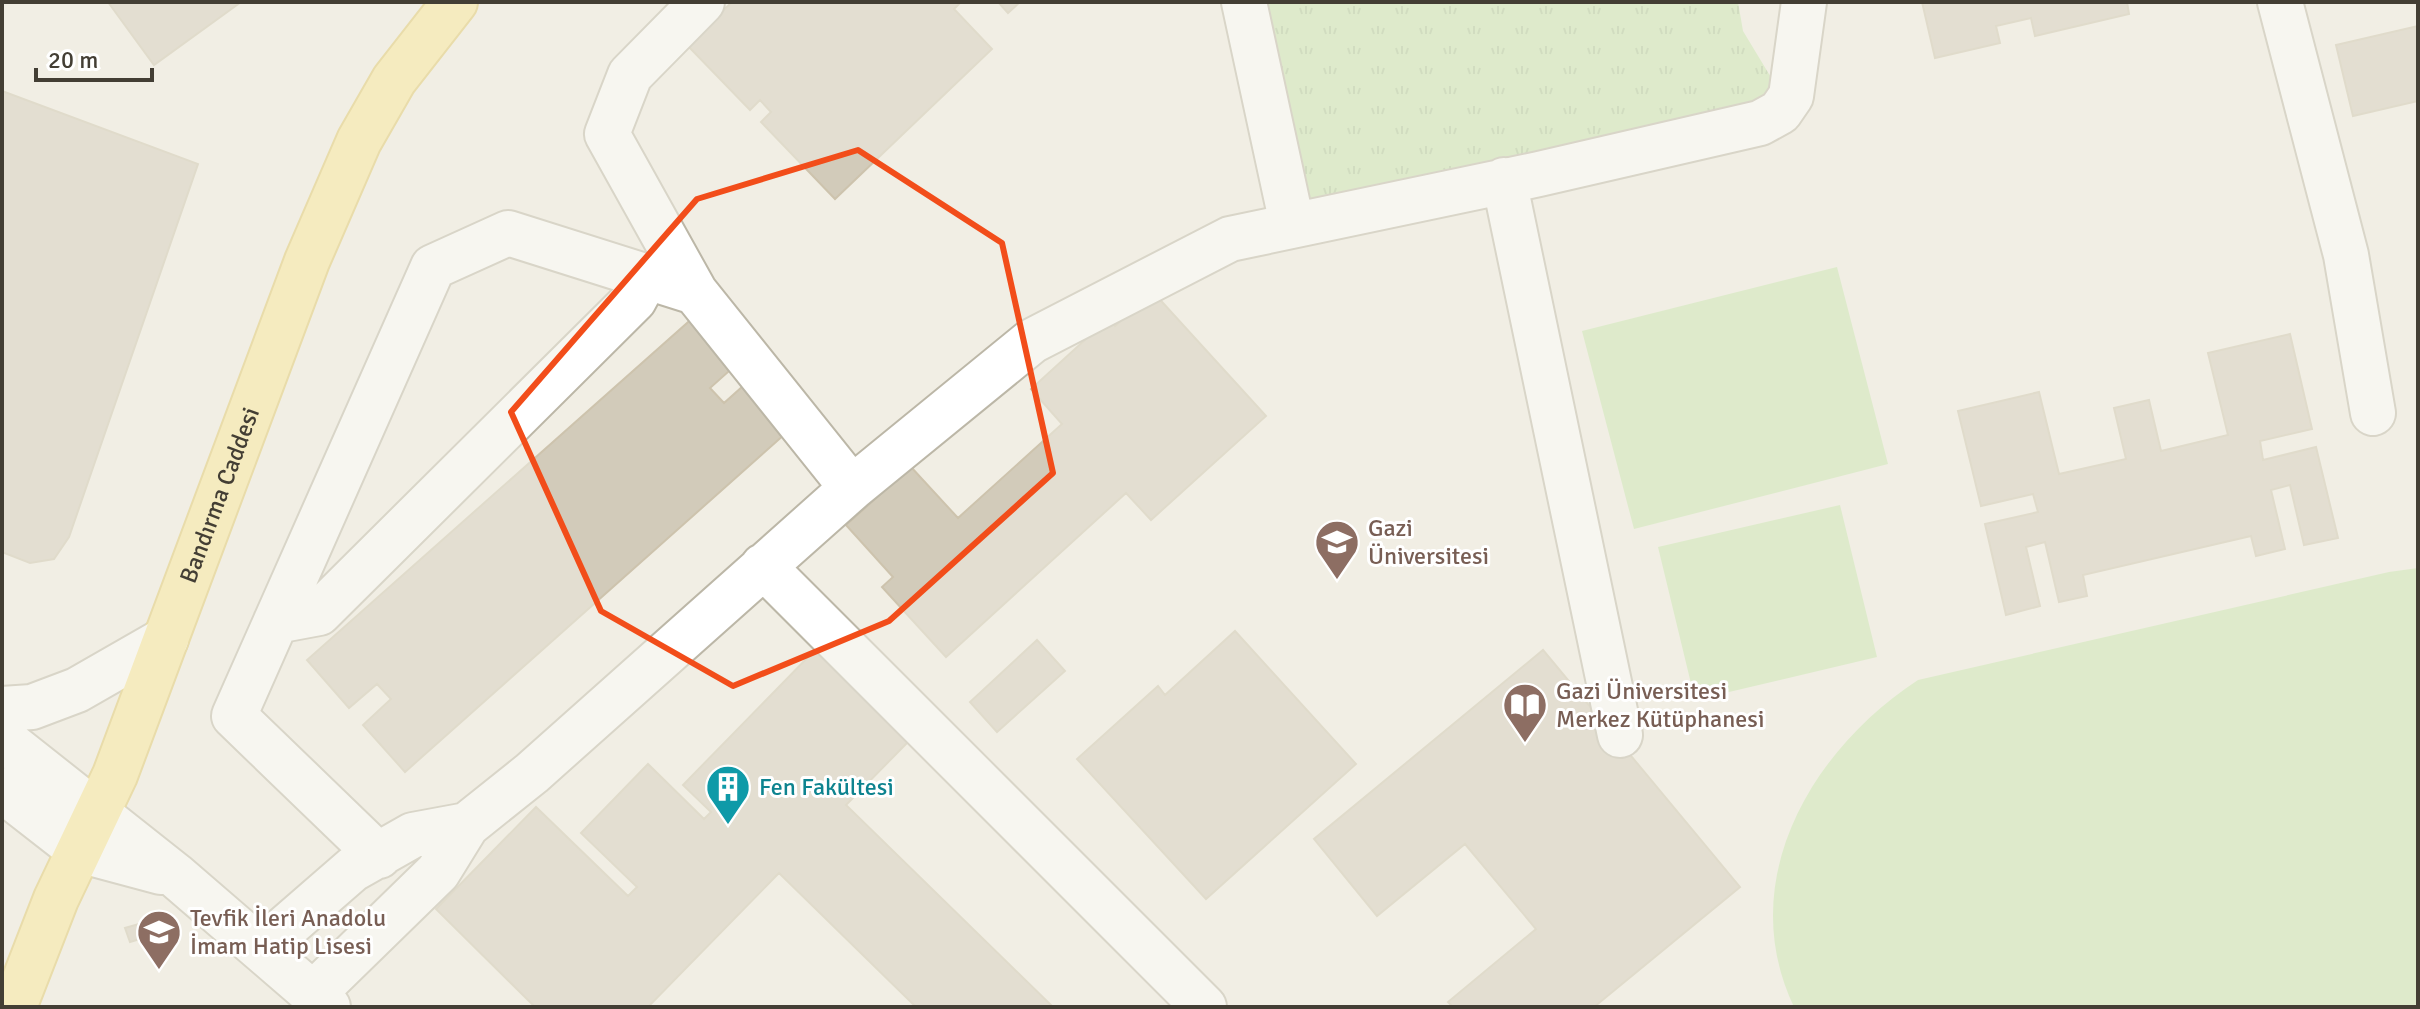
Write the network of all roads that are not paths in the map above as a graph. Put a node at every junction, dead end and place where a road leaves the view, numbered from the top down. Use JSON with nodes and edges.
{"nodes":[{"id":1,"x":455,"y":2,"type":"edge"},
{"id":2,"x":702,"y":2,"type":"edge"},
{"id":3,"x":1244,"y":2,"type":"edge"},
{"id":4,"x":1804,"y":2,"type":"edge"},
{"id":5,"x":2280,"y":2,"type":"edge"},
{"id":6,"x":1504,"y":180,"type":"junction"},
{"id":7,"x":1292,"y":224,"type":"junction"},
{"id":8,"x":647,"y":276,"type":"junction"},
{"id":9,"x":695,"y":292,"type":"junction"},
{"id":10,"x":2373,"y":413,"type":"dead end"},
{"id":11,"x":852,"y":488,"type":"junction"},
{"id":12,"x":763,"y":566,"type":"junction"},
{"id":13,"x":276,"y":621,"type":"junction"},
{"id":14,"x":166,"y":639,"type":"junction"},
{"id":15,"x":2,"y":709,"type":"edge"},
{"id":16,"x":1620,"y":735,"type":"dead end"},
{"id":17,"x":2,"y":738,"type":"edge"},
{"id":18,"x":2,"y":790,"type":"edge"},
{"id":19,"x":467,"y":825,"type":"junction"},
{"id":20,"x":88,"y":831,"type":"junction"},
{"id":21,"x":379,"y":856,"type":"junction"},
{"id":22,"x":261,"y":949,"type":"junction"},
{"id":23,"x":320,"y":1001,"type":"edge"},
{"id":24,"x":14,"y":1007,"type":"edge"},
{"id":25,"x":1204,"y":1007,"type":"edge"}],
"edges":[{"from":1,"to":14,"type":"main road","name":"Bandırma Caddesi"},
{"from":2,"to":9,"type":"street"},
{"from":3,"to":7,"type":"street"},
{"from":4,"to":6,"type":"street"},
{"from":5,"to":10,"type":"street"},
{"from":6,"to":7,"type":"street"},
{"from":6,"to":16,"type":"street"},
{"from":7,"to":11,"type":"street"},
{"from":8,"to":9,"type":"street"},
{"from":8,"to":13,"type":"street"},
{"from":8,"to":13,"type":"street"},
{"from":9,"to":11,"type":"street"},
{"from":11,"to":12,"type":"street"},
{"from":12,"to":19,"type":"street"},
{"from":12,"to":25,"type":"street"},
{"from":13,"to":21,"type":"street"},
{"from":14,"to":15,"type":"street"},
{"from":14,"to":20,"type":"main road","name":"Bandırma Caddesi"},
{"from":17,"to":20,"type":"street"},
{"from":18,"to":20,"type":"street"},
{"from":19,"to":21,"type":"street"},
{"from":19,"to":23,"type":"street"},
{"from":20,"to":22,"type":"street"},
{"from":20,"to":24,"type":"main road","name":"Bandırma Caddesi"},
{"from":21,"to":22,"type":"street"},
{"from":22,"to":23,"type":"street"}]}
